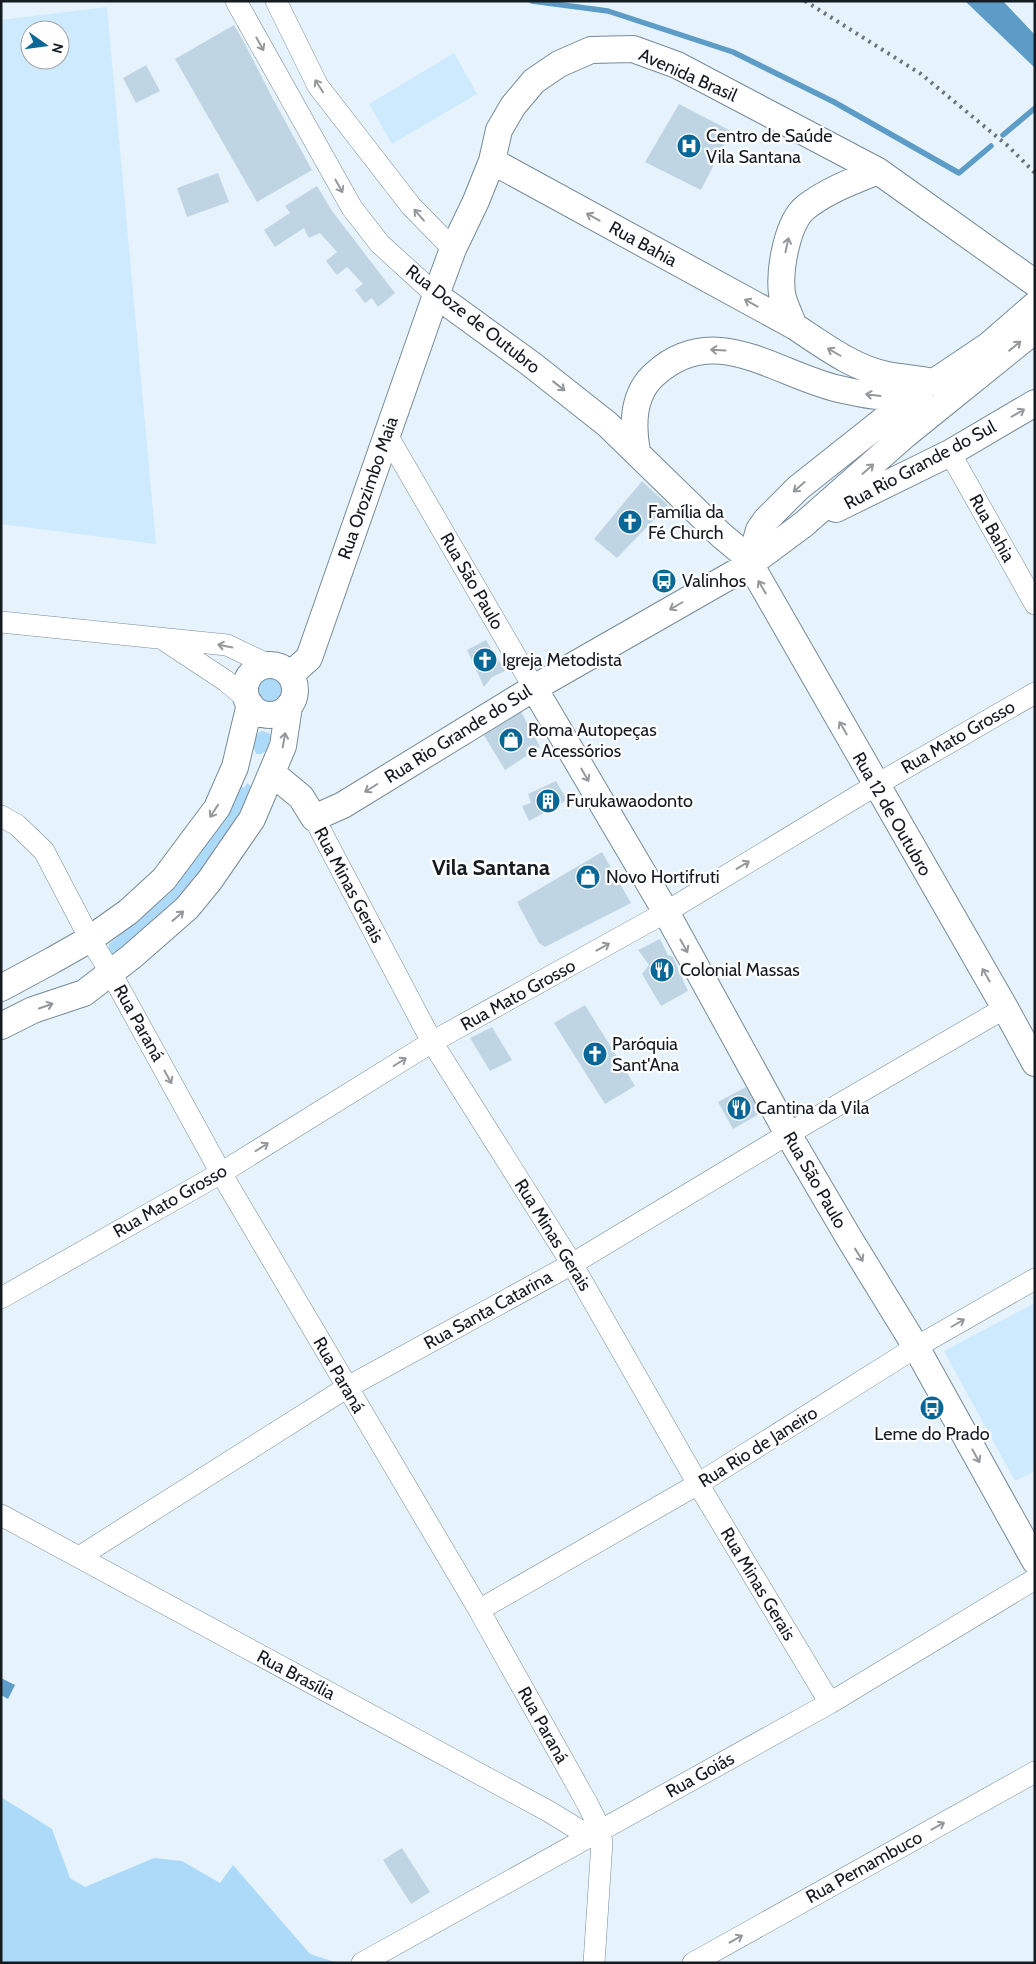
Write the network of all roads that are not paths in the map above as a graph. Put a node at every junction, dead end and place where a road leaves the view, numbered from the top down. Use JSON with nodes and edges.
{"nodes":[{"id":1,"x":236,"y":1,"type":"edge"},
{"id":2,"x":276,"y":1,"type":"edge"},
{"id":3,"x":492,"y":161,"type":"junction"},
{"id":4,"x":878,"y":170,"type":"junction"},
{"id":5,"x":453,"y":250,"type":"junction"},
{"id":6,"x":1035,"y":283,"type":"edge"},
{"id":7,"x":1035,"y":294,"type":"edge"},
{"id":8,"x":436,"y":295,"type":"junction"},
{"id":9,"x":1035,"y":304,"type":"edge"},
{"id":10,"x":794,"y":326,"type":"junction"},
{"id":11,"x":1035,"y":330,"type":"edge"},
{"id":12,"x":989,"y":349,"type":"junction"},
{"id":13,"x":928,"y":386,"type":"junction"},
{"id":14,"x":1035,"y":403,"type":"edge"},
{"id":15,"x":387,"y":435,"type":"junction"},
{"id":16,"x":637,"y":452,"type":"junction"},
{"id":17,"x":950,"y":453,"type":"junction"},
{"id":18,"x":804,"y":524,"type":"junction"},
{"id":19,"x":749,"y":565,"type":"junction"},
{"id":20,"x":1035,"y":604,"type":"edge"},
{"id":21,"x":1,"y":622,"type":"edge"},
{"id":22,"x":161,"y":638,"type":"junction"},
{"id":23,"x":280,"y":670,"type":"junction"},
{"id":24,"x":534,"y":688,"type":"junction"},
{"id":25,"x":1035,"y":693,"type":"edge"},
{"id":26,"x":249,"y":702,"type":"junction"},
{"id":27,"x":289,"y":706,"type":"junction"},
{"id":28,"x":236,"y":767,"type":"junction"},
{"id":29,"x":272,"y":773,"type":"junction"},
{"id":30,"x":876,"y":785,"type":"junction"},
{"id":31,"x":1,"y":816,"type":"edge"},
{"id":32,"x":314,"y":818,"type":"junction"},
{"id":33,"x":666,"y":912,"type":"junction"},
{"id":34,"x":90,"y":939,"type":"junction"},
{"id":35,"x":112,"y":972,"type":"junction"},
{"id":36,"x":1,"y":988,"type":"edge"},
{"id":37,"x":1005,"y":1008,"type":"junction"},
{"id":38,"x":1,"y":1026,"type":"edge"},
{"id":39,"x":432,"y":1042,"type":"junction"},
{"id":40,"x":1035,"y":1063,"type":"edge"},
{"id":41,"x":788,"y":1134,"type":"junction"},
{"id":42,"x":220,"y":1173,"type":"junction"},
{"id":43,"x":572,"y":1264,"type":"junction"},
{"id":44,"x":1035,"y":1279,"type":"edge"},
{"id":45,"x":1,"y":1298,"type":"edge"},
{"id":46,"x":916,"y":1347,"type":"junction"},
{"id":47,"x":346,"y":1388,"type":"junction"},
{"id":48,"x":698,"y":1484,"type":"junction"},
{"id":49,"x":1,"y":1515,"type":"edge"},
{"id":50,"x":79,"y":1557,"type":"junction"},
{"id":51,"x":1035,"y":1561,"type":"edge"},
{"id":52,"x":1035,"y":1579,"type":"edge"},
{"id":53,"x":478,"y":1610,"type":"junction"},
{"id":54,"x":830,"y":1703,"type":"junction"},
{"id":55,"x":1035,"y":1772,"type":"edge"},
{"id":56,"x":594,"y":1833,"type":"junction"},
{"id":57,"x":362,"y":1963,"type":"edge"},
{"id":58,"x":594,"y":1963,"type":"edge"},
{"id":59,"x":693,"y":1963,"type":"edge"}],
"edges":[{"from":1,"to":8,"type":"street","name":"Rua Doze de Outubro","one_way":true},
{"from":5,"to":2,"type":"street","one_way":true},
{"from":3,"to":4,"type":"main road","name":"Avenida Brasil"},
{"from":3,"to":5,"type":"main road","name":"Avenida Brasil"},
{"from":10,"to":3,"type":"main road","name":"Rua Bahia","one_way":true},
{"from":4,"to":6,"type":"main road","name":"Avenida Brasil"},
{"from":10,"to":4,"type":"main road","one_way":true},
{"from":5,"to":8,"type":"main road","name":"Avenida Brasil"},
{"from":7,"to":12,"type":"main road"},
{"from":8,"to":15,"type":"main road","name":"Rua Orozimbo Maia"},
{"from":8,"to":16,"type":"main road","name":"Rua Doze de Outubro","one_way":true},
{"from":9,"to":12,"type":"main road"},
{"from":13,"to":10,"type":"main road","name":"Rua Bahia","one_way":true},
{"from":12,"to":11,"type":"main road","one_way":true},
{"from":12,"to":13,"type":"main road"},
{"from":18,"to":12,"type":"main road","one_way":true},
{"from":13,"to":16,"type":"main road","one_way":true},
{"from":13,"to":19,"type":"main road","one_way":true},
{"from":17,"to":14,"type":"main road","name":"Rua Rio Grande do Sul","one_way":true},
{"from":15,"to":23,"type":"main road","name":"Rua Orozimbo Maia"},
{"from":15,"to":24,"type":"street","name":"Rua São Paulo"},
{"from":16,"to":19,"type":"main road","name":"Rua Doze de Outubro"},
{"from":17,"to":18,"type":"main road","name":"Rua Rio Grande do Sul"},
{"from":17,"to":20,"type":"street","name":"Rua Bahia"},
{"from":18,"to":19,"type":"main road","name":"Rua Rio Grande do Sul"},
{"from":19,"to":24,"type":"main road","name":"Rua Rio Grande do Sul","one_way":true},
{"from":30,"to":19,"type":"main road","name":"Rua 12 de Outubro","one_way":true},
{"from":21,"to":22,"type":"street"},
{"from":23,"to":22,"type":"street","one_way":true},
{"from":22,"to":26,"type":"street"},
{"from":23,"to":26,"type":"main road"},
{"from":23,"to":27,"type":"main road"},
{"from":24,"to":32,"type":"main road","name":"Rua Rio Grande do Sul","one_way":true},
{"from":24,"to":33,"type":"main road","name":"Rua São Paulo","one_way":true},
{"from":25,"to":30,"type":"street","name":"Rua Mato Grosso"},
{"from":26,"to":27,"type":"main road"},
{"from":26,"to":28,"type":"main road"},
{"from":29,"to":27,"type":"main road","one_way":true},
{"from":28,"to":29,"type":"main road"},
{"from":28,"to":34,"type":"main road","one_way":true},
{"from":29,"to":32,"type":"main road","name":"Rua Minas Gerais"},
{"from":35,"to":29,"type":"main road","one_way":true},
{"from":33,"to":30,"type":"street","name":"Rua Mato Grosso","one_way":true},
{"from":37,"to":30,"type":"main road","name":"Rua 12 de Outubro","one_way":true},
{"from":31,"to":34,"type":"street","name":"Rua Paraná"},
{"from":32,"to":39,"type":"street","name":"Rua Minas Gerais"},
{"from":39,"to":33,"type":"street","name":"Rua Mato Grosso","one_way":true},
{"from":33,"to":41,"type":"main road","name":"Rua São Paulo","one_way":true},
{"from":34,"to":35,"type":"street","name":"Rua Paraná"},
{"from":34,"to":36,"type":"main road"},
{"from":38,"to":35,"type":"main road","one_way":true},
{"from":35,"to":42,"type":"street","name":"Rua Paraná","one_way":true},
{"from":37,"to":40,"type":"main road","name":"Rua 12 de Outubro"},
{"from":37,"to":41,"type":"street","name":"Rua Santa Catarina"},
{"from":42,"to":39,"type":"street","name":"Rua Mato Grosso","one_way":true},
{"from":39,"to":43,"type":"street","name":"Rua Minas Gerais"},
{"from":41,"to":43,"type":"street","name":"Rua Santa Catarina"},
{"from":41,"to":46,"type":"main road","name":"Rua São Paulo","one_way":true},
{"from":42,"to":45,"type":"street","name":"Rua Mato Grosso"},
{"from":42,"to":47,"type":"street","name":"Rua Paraná"},
{"from":43,"to":47,"type":"street","name":"Rua Santa Catarina"},
{"from":43,"to":48,"type":"street","name":"Rua Minas Gerais"},
{"from":46,"to":44,"type":"street","name":"Rua Rio de Janeiro","one_way":true},
{"from":46,"to":48,"type":"street","name":"Rua Rio de Janeiro"},
{"from":46,"to":51,"type":"main road","name":"Rua São Paulo","one_way":true},
{"from":47,"to":50,"type":"street","name":"Rua Santa Catarina"},
{"from":47,"to":53,"type":"street","name":"Rua Paraná"},
{"from":48,"to":53,"type":"street","name":"Rua Rio de Janeiro"},
{"from":48,"to":54,"type":"street","name":"Rua Minas Gerais"},
{"from":49,"to":50,"type":"street","name":"Rua Brasília"},
{"from":50,"to":56,"type":"street","name":"Rua Brasília"},
{"from":52,"to":54,"type":"street","name":"Rua Goiás"},
{"from":53,"to":56,"type":"street","name":"Rua Paraná"},
{"from":54,"to":56,"type":"street","name":"Rua Goiás"},
{"from":59,"to":55,"type":"street","name":"Rua Pernambuco","one_way":true},
{"from":56,"to":57,"type":"street","name":"Rua Goiás"},
{"from":56,"to":58,"type":"street","name":"Rua Paraná"}]}
